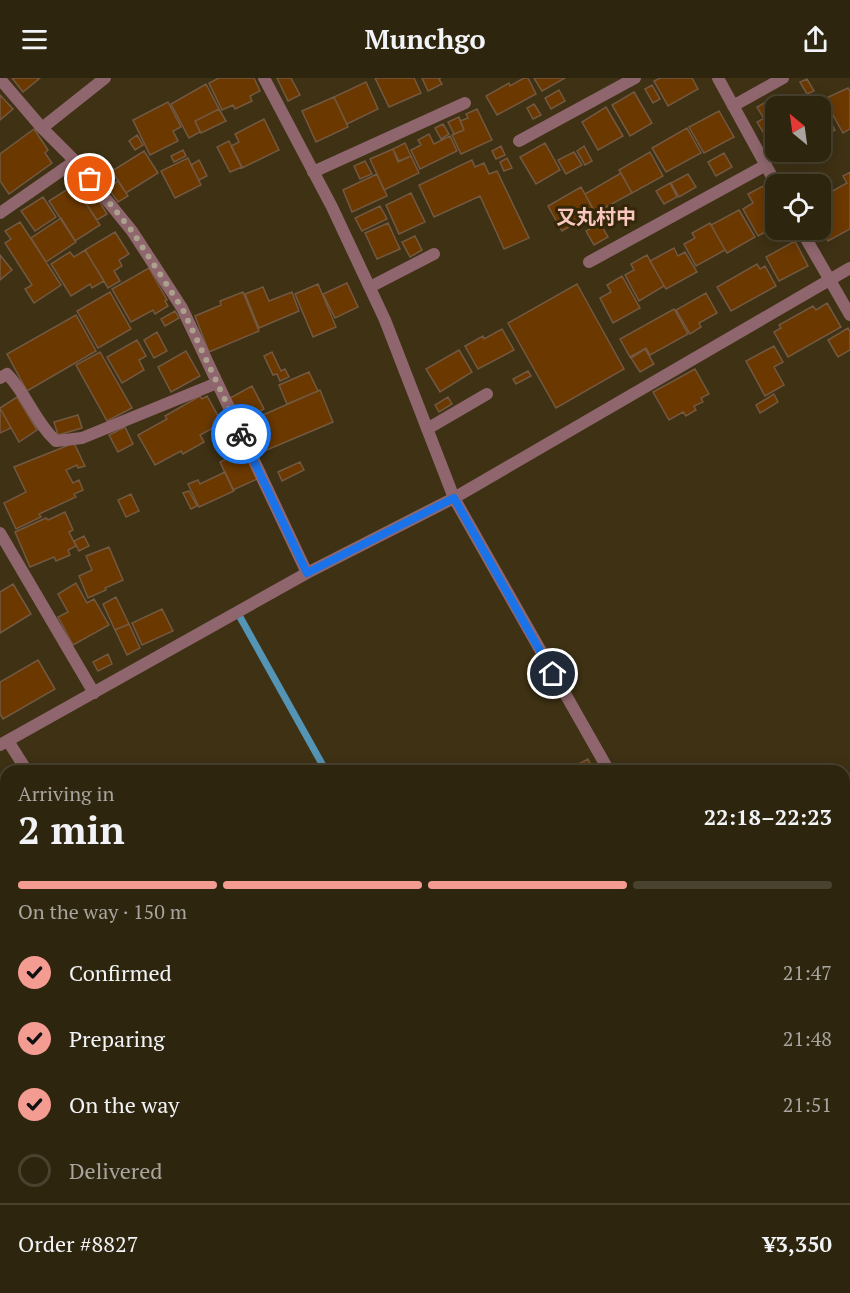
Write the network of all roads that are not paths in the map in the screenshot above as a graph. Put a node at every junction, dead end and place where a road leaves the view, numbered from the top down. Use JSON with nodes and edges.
{"nodes":[{"id":1,"x":105,"y":78,"type":"edge"},
{"id":2,"x":264,"y":78,"type":"edge"},
{"id":3,"x":635,"y":78,"type":"edge"},
{"id":4,"x":718,"y":78,"type":"edge"},
{"id":5,"x":783,"y":78,"type":"edge"},
{"id":6,"x":0,"y":79,"type":"edge"},
{"id":7,"x":465,"y":103,"type":"dead end"},
{"id":8,"x":733,"y":106,"type":"junction"},
{"id":9,"x":42,"y":128,"type":"junction"},
{"id":10,"x":519,"y":141,"type":"dead end"},
{"id":11,"x":75,"y":161,"type":"junction"},
{"id":12,"x":766,"y":165,"type":"junction"},
{"id":13,"x":313,"y":172,"type":"junction"},
{"id":14,"x":771,"y":174,"type":"edge"},
{"id":15,"x":0,"y":213,"type":"edge"},
{"id":16,"x":807,"y":240,"type":"edge"},
{"id":17,"x":434,"y":254,"type":"dead end"},
{"id":18,"x":590,"y":262,"type":"dead end"},
{"id":19,"x":850,"y":268,"type":"edge"},
{"id":20,"x":829,"y":280,"type":"junction"},
{"id":21,"x":370,"y":287,"type":"junction"},
{"id":22,"x":850,"y":315,"type":"edge"},
{"id":23,"x":0,"y":378,"type":"edge"},
{"id":24,"x":217,"y":383,"type":"junction"},
{"id":25,"x":487,"y":394,"type":"dead end"},
{"id":26,"x":427,"y":429,"type":"junction"},
{"id":27,"x":454,"y":498,"type":"junction"},
{"id":28,"x":0,"y":533,"type":"edge"},
{"id":29,"x":307,"y":573,"type":"junction"},
{"id":30,"x":94,"y":693,"type":"junction"},
{"id":31,"x":4,"y":743,"type":"edge"},
{"id":32,"x":22,"y":765,"type":"edge"},
{"id":33,"x":606,"y":765,"type":"edge"}],
"edges":[{"from":1,"to":9,"type":"street"},
{"from":2,"to":13,"type":"street"},
{"from":3,"to":10,"type":"street"},
{"from":4,"to":8,"type":"street"},
{"from":5,"to":8,"type":"street"},
{"from":6,"to":9,"type":"street"},
{"from":7,"to":13,"type":"street"},
{"from":8,"to":12,"type":"street"},
{"from":9,"to":11,"type":"street"},
{"from":11,"to":15,"type":"street"},
{"from":11,"to":24,"type":"street"},
{"from":12,"to":14,"type":"street"},
{"from":12,"to":18,"type":"street"},
{"from":13,"to":21,"type":"street"},
{"from":16,"to":20,"type":"street"},
{"from":17,"to":21,"type":"street"},
{"from":19,"to":20,"type":"street"},
{"from":20,"to":22,"type":"street"},
{"from":20,"to":27,"type":"street"},
{"from":21,"to":26,"type":"street"},
{"from":23,"to":24,"type":"street"},
{"from":24,"to":29,"type":"street"},
{"from":25,"to":26,"type":"street"},
{"from":26,"to":27,"type":"street"},
{"from":27,"to":29,"type":"street"},
{"from":27,"to":33,"type":"street"},
{"from":28,"to":30,"type":"street"},
{"from":29,"to":30,"type":"street"},
{"from":30,"to":31,"type":"street"},
{"from":31,"to":32,"type":"street"}]}
